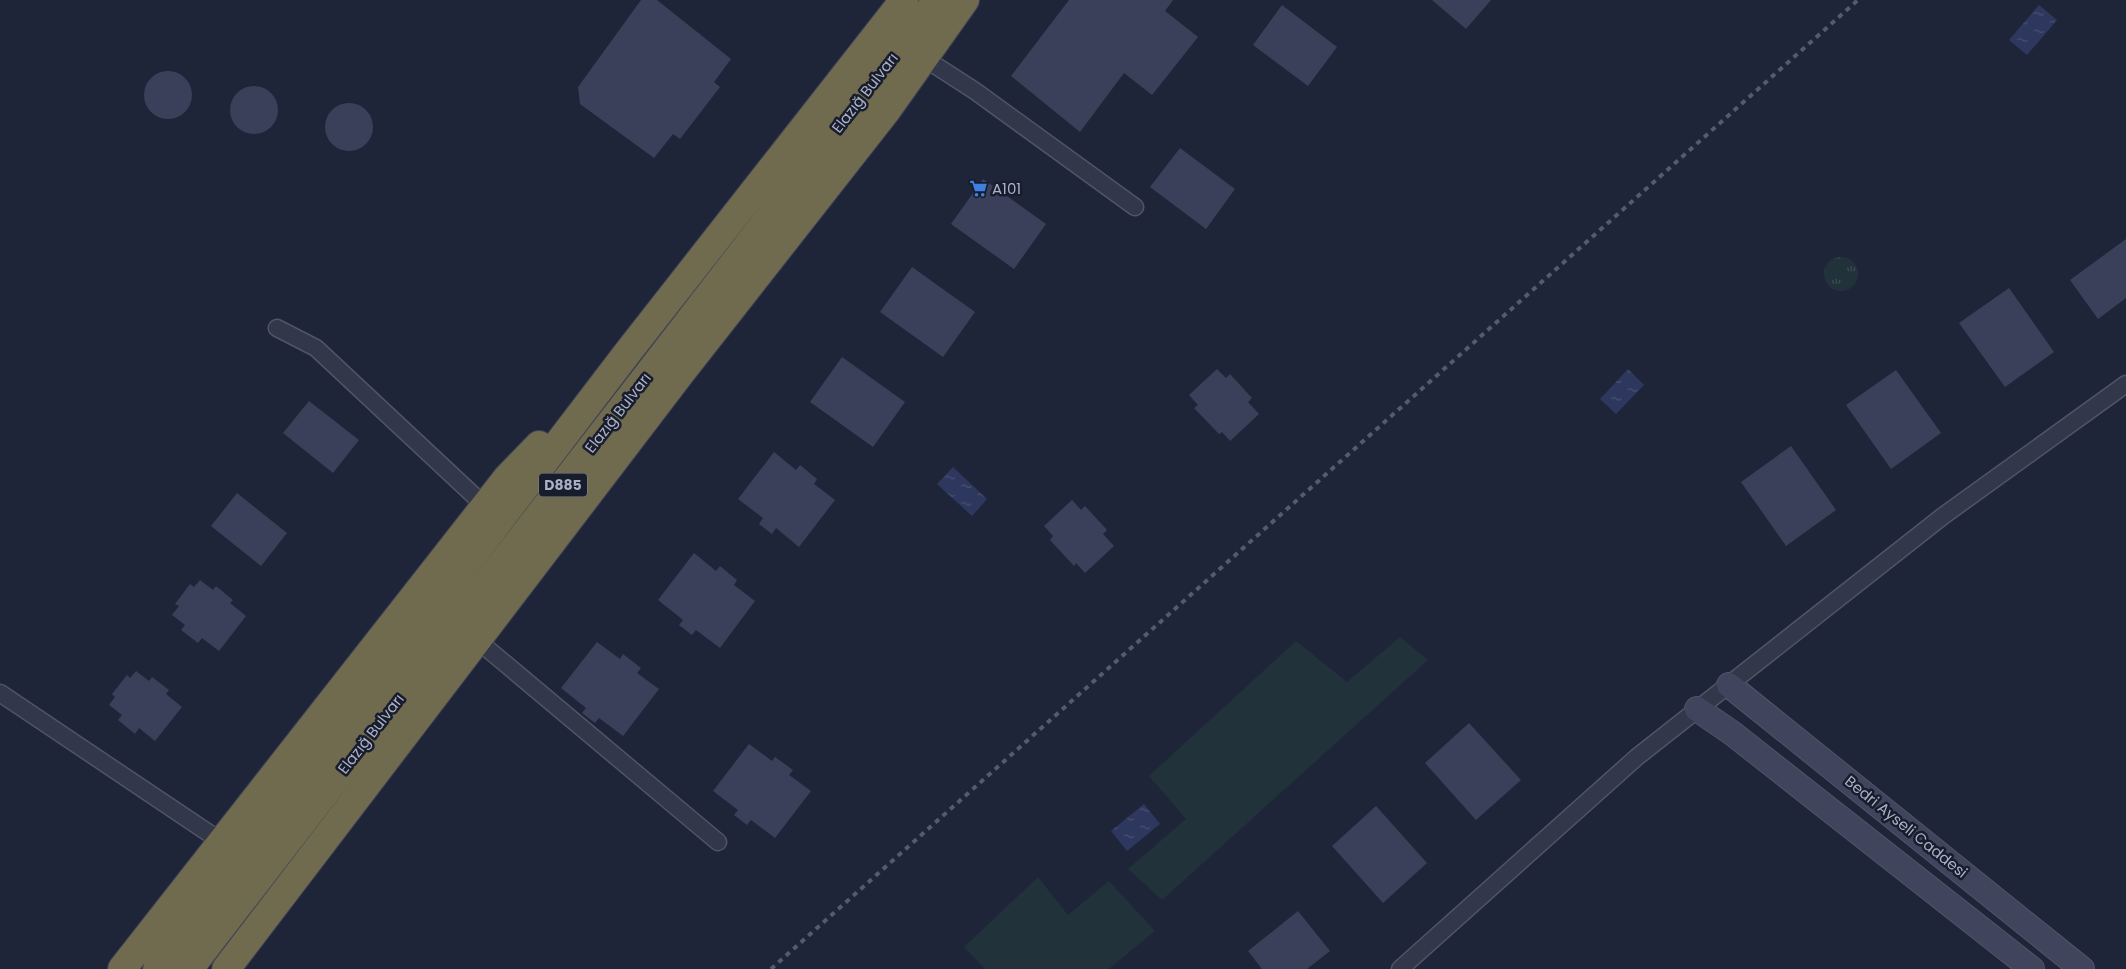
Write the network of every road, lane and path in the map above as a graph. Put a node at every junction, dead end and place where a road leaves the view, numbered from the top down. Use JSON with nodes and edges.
{"nodes":[{"id":1,"x":904,"y":0,"type":"edge"},
{"id":2,"x":937,"y":0,"type":"edge"},
{"id":3,"x":965,"y":0,"type":"edge"},
{"id":4,"x":924,"y":58,"type":"junction"},
{"id":5,"x":1135,"y":207,"type":"dead end"},
{"id":6,"x":276,"y":328,"type":"dead end"},
{"id":7,"x":628,"y":352,"type":"junction"},
{"id":8,"x":2126,"y":384,"type":"edge"},
{"id":9,"x":485,"y":506,"type":"junction"},
{"id":10,"x":476,"y":640,"type":"junction"},
{"id":11,"x":1729,"y":685,"type":"junction"},
{"id":12,"x":0,"y":693,"type":"edge"},
{"id":13,"x":1697,"y":709,"type":"junction"},
{"id":14,"x":222,"y":842,"type":"junction"},
{"id":15,"x":718,"y":842,"type":"dead end"},
{"id":16,"x":122,"y":969,"type":"edge"},
{"id":17,"x":157,"y":969,"type":"edge"},
{"id":18,"x":189,"y":969,"type":"edge"},
{"id":19,"x":226,"y":969,"type":"edge"},
{"id":20,"x":1400,"y":969,"type":"edge"},
{"id":21,"x":2032,"y":969,"type":"edge"},
{"id":22,"x":2082,"y":969,"type":"edge"}],
"edges":[{"from":1,"to":7,"type":"highway","name":"Elazığ Bulvarı","number":"D885"},
{"from":2,"to":18,"type":"highway","name":"Elazığ Bulvarı","number":"D885"},
{"from":3,"to":4,"type":"highway"},
{"from":4,"to":5,"type":"street"},
{"from":4,"to":10,"type":"highway"},
{"from":6,"to":9,"type":"street"},
{"from":7,"to":9,"type":"highway"},
{"from":7,"to":17,"type":"highway","name":"Elazığ Bulvarı","number":"D885"},
{"from":8,"to":11,"type":"street"},
{"from":9,"to":14,"type":"highway"},
{"from":10,"to":15,"type":"street"},
{"from":10,"to":19,"type":"highway"},
{"from":11,"to":13,"type":"street"},
{"from":11,"to":22,"type":"main road","name":"Bedri Ayseli Caddesi"},
{"from":12,"to":14,"type":"street"},
{"from":13,"to":20,"type":"street"},
{"from":13,"to":21,"type":"main road"},
{"from":14,"to":16,"type":"highway"}]}
